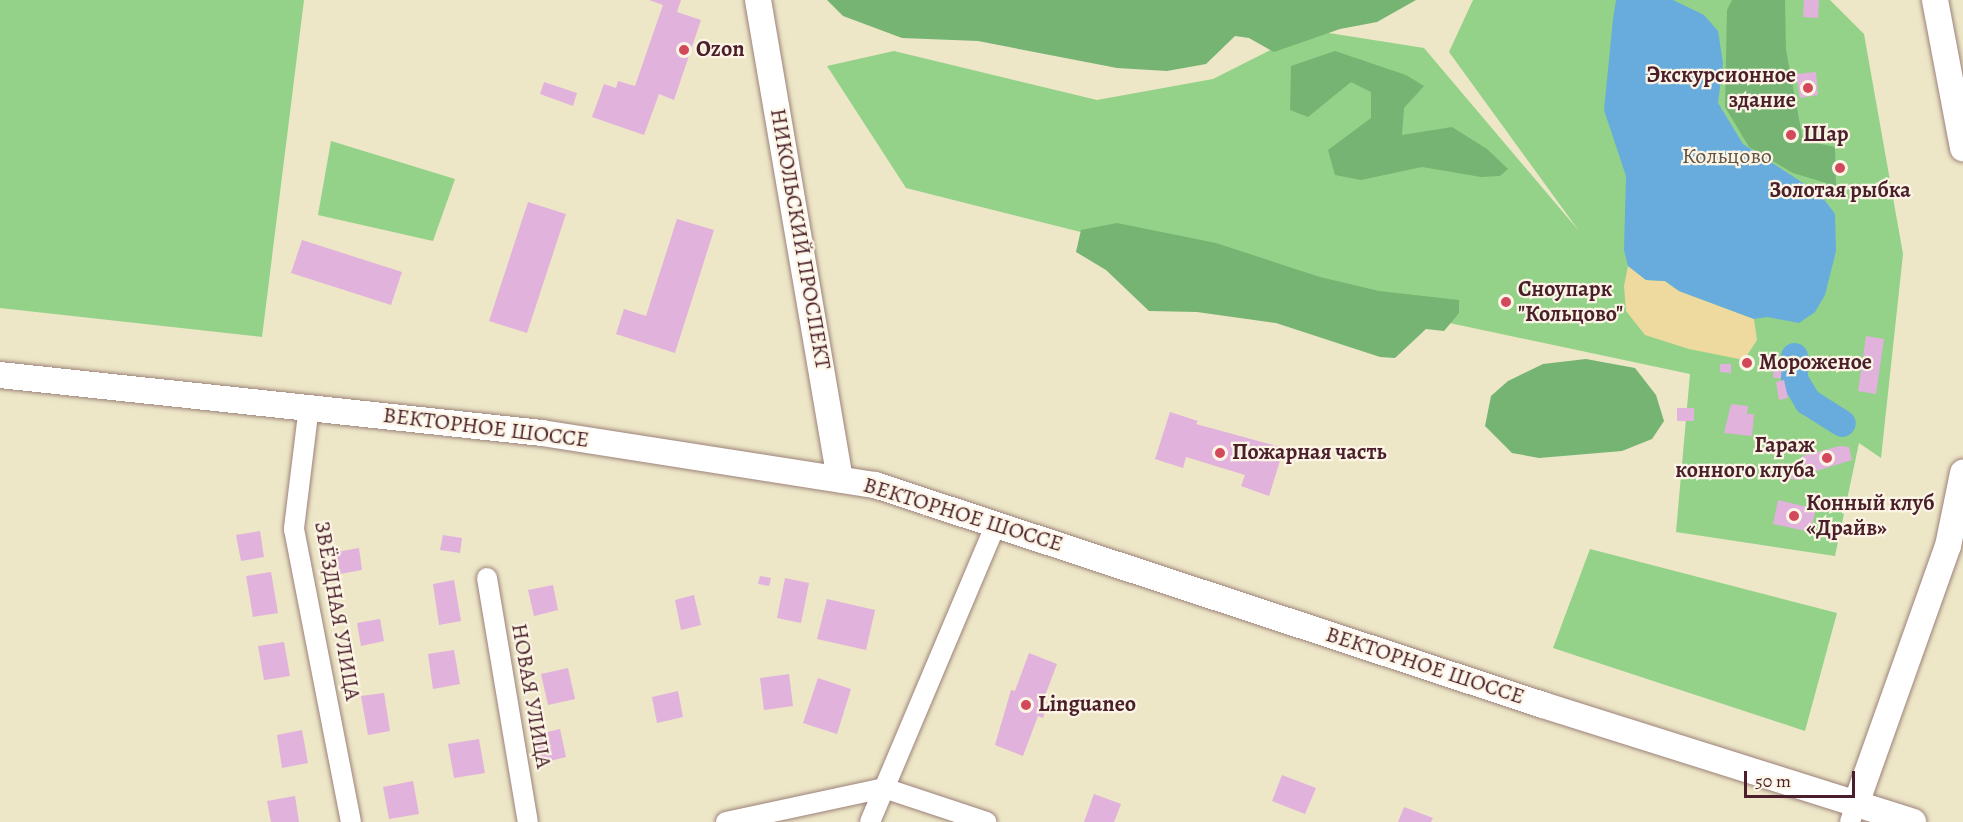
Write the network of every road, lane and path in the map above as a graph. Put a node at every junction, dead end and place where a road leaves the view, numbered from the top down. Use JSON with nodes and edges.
{"nodes":[{"id":1,"x":759,"y":0,"type":"edge"},
{"id":2,"x":1935,"y":0,"type":"edge"},
{"id":3,"x":1963,"y":148,"type":"edge"},
{"id":4,"x":0,"y":375,"type":"edge"},
{"id":5,"x":309,"y":406,"type":"junction"},
{"id":6,"x":1963,"y":473,"type":"edge"},
{"id":7,"x":840,"y":479,"type":"junction"},
{"id":8,"x":996,"y":524,"type":"junction"},
{"id":9,"x":487,"y":578,"type":"dead end"},
{"id":10,"x":884,"y":788,"type":"junction"},
{"id":11,"x":1853,"y":813,"type":"edge"},
{"id":12,"x":351,"y":822,"type":"edge"},
{"id":13,"x":528,"y":822,"type":"edge"},
{"id":14,"x":726,"y":822,"type":"edge"},
{"id":15,"x":870,"y":822,"type":"edge"},
{"id":16,"x":986,"y":822,"type":"edge"},
{"id":17,"x":1913,"y":822,"type":"edge"}],
"edges":[{"from":1,"to":7,"type":"main road","name":"НИКОЛЬСКИЙ ПРОСПЕКТ"},
{"from":2,"to":3,"type":"main road"},
{"from":4,"to":5,"type":"main road","name":"ВЕКТОРНОЕ ШОССЕ"},
{"from":5,"to":7,"type":"main road","name":"ВЕКТОРНОЕ ШОССЕ"},
{"from":5,"to":12,"type":"street","name":"ЗВЁЗДНАЯ УЛИЦА"},
{"from":6,"to":11,"type":"main road"},
{"from":7,"to":8,"type":"main road","name":"ВЕКТОРНОЕ ШОССЕ"},
{"from":8,"to":10,"type":"street"},
{"from":8,"to":11,"type":"main road","name":"ВЕКТОРНОЕ ШОССЕ"},
{"from":9,"to":13,"type":"street","name":"НОВАЯ УЛИЦА"},
{"from":10,"to":14,"type":"street"},
{"from":10,"to":15,"type":"street"},
{"from":10,"to":16,"type":"street"},
{"from":11,"to":17,"type":"main road","name":"ВЕКТОРНОЕ ШОССЕ"}]}
